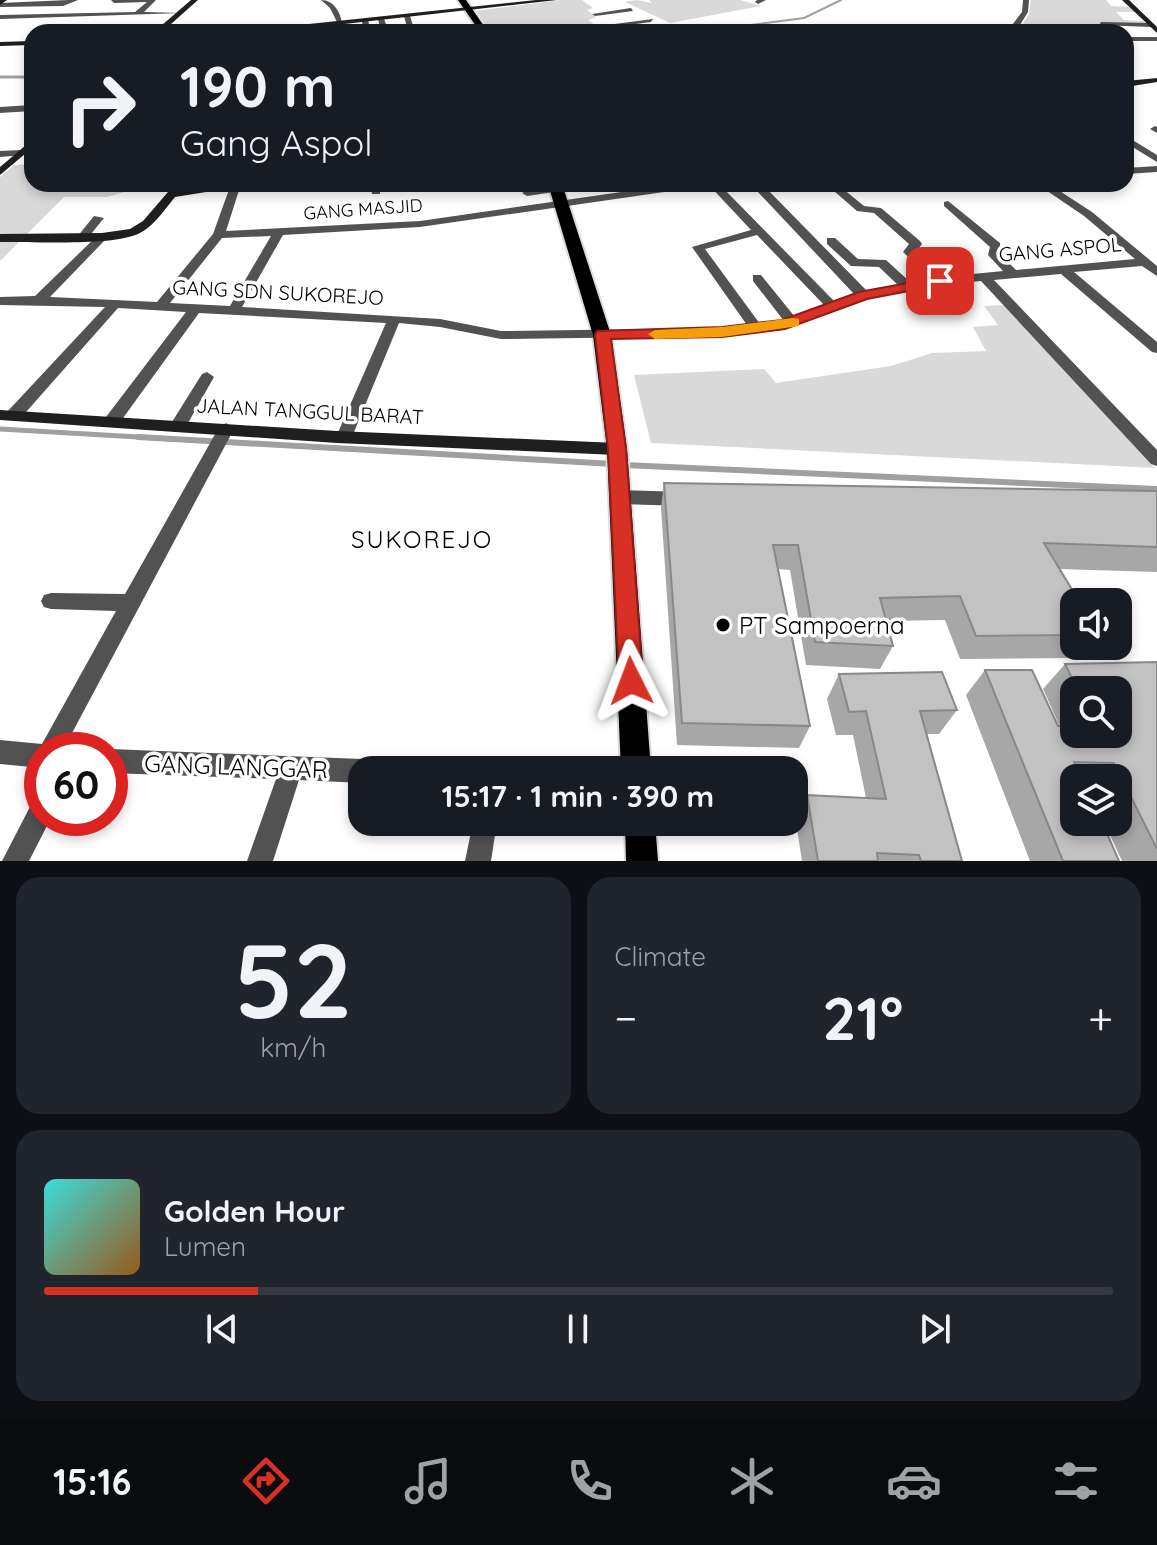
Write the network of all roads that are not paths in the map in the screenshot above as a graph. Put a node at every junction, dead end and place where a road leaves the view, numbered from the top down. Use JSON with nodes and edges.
{"nodes":[{"id":1,"x":75,"y":0,"type":"edge"},
{"id":2,"x":115,"y":0,"type":"edge"},
{"id":3,"x":195,"y":0,"type":"edge"},
{"id":4,"x":324,"y":0,"type":"edge"},
{"id":5,"x":330,"y":0,"type":"edge"},
{"id":6,"x":554,"y":0,"type":"edge"},
{"id":7,"x":1026,"y":0,"type":"edge"},
{"id":8,"x":1125,"y":0,"type":"edge"},
{"id":9,"x":1,"y":3,"type":"edge"},
{"id":10,"x":465,"y":4,"type":"edge"},
{"id":11,"x":631,"y":10,"type":"dead end"},
{"id":12,"x":618,"y":11,"type":"junction"},
{"id":13,"x":179,"y":13,"type":"junction"},
{"id":14,"x":137,"y":14,"type":"junction"},
{"id":15,"x":595,"y":14,"type":"dead end"},
{"id":16,"x":100,"y":15,"type":"junction"},
{"id":17,"x":40,"y":16,"type":"junction"},
{"id":18,"x":407,"y":16,"type":"junction"},
{"id":19,"x":0,"y":17,"type":"edge"},
{"id":20,"x":611,"y":17,"type":"dead end"},
{"id":21,"x":381,"y":19,"type":"junction"},
{"id":22,"x":365,"y":20,"type":"junction"},
{"id":23,"x":651,"y":20,"type":"dead end"},
{"id":24,"x":340,"y":23,"type":"junction"},
{"id":25,"x":635,"y":23,"type":"junction"},
{"id":26,"x":29,"y":24,"type":"edge"},
{"id":27,"x":167,"y":24,"type":"edge"},
{"id":28,"x":325,"y":24,"type":"edge"},
{"id":29,"x":366,"y":24,"type":"edge"},
{"id":30,"x":383,"y":24,"type":"edge"},
{"id":31,"x":410,"y":24,"type":"edge"},
{"id":32,"x":479,"y":24,"type":"edge"},
{"id":33,"x":619,"y":24,"type":"edge"},
{"id":34,"x":628,"y":24,"type":"edge"},
{"id":35,"x":1017,"y":24,"type":"edge"},
{"id":36,"x":1134,"y":26,"type":"edge"},
{"id":37,"x":1154,"y":28,"type":"edge"},
{"id":38,"x":1134,"y":39,"type":"edge"},
{"id":39,"x":1157,"y":39,"type":"edge"},
{"id":40,"x":24,"y":43,"type":"edge"},
{"id":41,"x":0,"y":44,"type":"edge"},
{"id":42,"x":1157,"y":80,"type":"edge"},
{"id":43,"x":1134,"y":82,"type":"edge"},
{"id":44,"x":24,"y":108,"type":"edge"},
{"id":45,"x":0,"y":110,"type":"edge"},
{"id":46,"x":1134,"y":144,"type":"edge"},
{"id":47,"x":24,"y":150,"type":"edge"},
{"id":48,"x":21,"y":153,"type":"junction"},
{"id":49,"x":0,"y":154,"type":"edge"},
{"id":50,"x":1157,"y":159,"type":"edge"},
{"id":51,"x":1157,"y":169,"type":"edge"},
{"id":52,"x":1134,"y":170,"type":"edge"},
{"id":53,"x":0,"y":172,"type":"edge"},
{"id":54,"x":179,"y":192,"type":"edge"},
{"id":55,"x":234,"y":192,"type":"edge"},
{"id":56,"x":558,"y":192,"type":"edge"},
{"id":57,"x":721,"y":192,"type":"edge"},
{"id":58,"x":764,"y":192,"type":"edge"},
{"id":59,"x":841,"y":192,"type":"edge"},
{"id":60,"x":1054,"y":192,"type":"edge"},
{"id":61,"x":527,"y":193,"type":"dead end"},
{"id":62,"x":948,"y":204,"type":"dead end"},
{"id":63,"x":98,"y":218,"type":"dead end"},
{"id":64,"x":760,"y":231,"type":"junction"},
{"id":65,"x":278,"y":233,"type":"junction"},
{"id":66,"x":219,"y":235,"type":"junction"},
{"id":67,"x":83,"y":237,"type":"junction"},
{"id":68,"x":102,"y":237,"type":"junction"},
{"id":69,"x":0,"y":238,"type":"edge"},
{"id":70,"x":831,"y":241,"type":"dead end"},
{"id":71,"x":1145,"y":262,"type":"junction"},
{"id":72,"x":1063,"y":269,"type":"junction"},
{"id":73,"x":1157,"y":272,"type":"edge"},
{"id":74,"x":1012,"y":273,"type":"junction"},
{"id":75,"x":983,"y":276,"type":"junction"},
{"id":76,"x":757,"y":278,"type":"dead end"},
{"id":77,"x":940,"y":281,"type":"junction"},
{"id":78,"x":908,"y":287,"type":"junction"},
{"id":79,"x":864,"y":296,"type":"junction"},
{"id":80,"x":39,"y":300,"type":"junction"},
{"id":81,"x":116,"y":303,"type":"junction"},
{"id":82,"x":4,"y":304,"type":"edge"},
{"id":83,"x":161,"y":306,"type":"junction"},
{"id":84,"x":832,"y":306,"type":"junction"},
{"id":85,"x":196,"y":308,"type":"junction"},
{"id":86,"x":234,"y":310,"type":"junction"},
{"id":87,"x":394,"y":319,"type":"junction"},
{"id":88,"x":793,"y":323,"type":"junction"},
{"id":89,"x":756,"y":328,"type":"junction"},
{"id":90,"x":602,"y":335,"type":"junction"},
{"id":91,"x":1157,"y":349,"type":"edge"},
{"id":92,"x":207,"y":377,"type":"dead end"},
{"id":93,"x":6,"y":415,"type":"edge"},
{"id":94,"x":112,"y":421,"type":"junction"},
{"id":95,"x":178,"y":426,"type":"junction"},
{"id":96,"x":344,"y":437,"type":"junction"},
{"id":97,"x":218,"y":443,"type":"junction"},
{"id":98,"x":617,"y":450,"type":"junction"},
{"id":99,"x":1157,"y":460,"type":"edge"},
{"id":100,"x":620,"y":489,"type":"junction"},
{"id":101,"x":699,"y":499,"type":"edge"},
{"id":102,"x":51,"y":601,"type":"dead end"},
{"id":103,"x":131,"y":603,"type":"junction"},
{"id":104,"x":61,"y":732,"type":"edge"},
{"id":105,"x":0,"y":752,"type":"edge"},
{"id":106,"x":24,"y":754,"type":"edge"},
{"id":107,"x":635,"y":756,"type":"edge"},
{"id":108,"x":128,"y":762,"type":"edge"},
{"id":109,"x":291,"y":769,"type":"junction"},
{"id":110,"x":348,"y":771,"type":"edge"},
{"id":111,"x":28,"y":836,"type":"edge"},
{"id":112,"x":482,"y":836,"type":"edge"},
{"id":113,"x":641,"y":836,"type":"edge"},
{"id":114,"x":15,"y":861,"type":"edge"},
{"id":115,"x":260,"y":861,"type":"edge"},
{"id":116,"x":478,"y":861,"type":"edge"},
{"id":117,"x":642,"y":861,"type":"edge"}],
"edges":[{"from":1,"to":9,"type":"street"},
{"from":2,"to":14,"type":"street"},
{"from":2,"to":16,"type":"street"},
{"from":3,"to":13,"type":"street"},
{"from":4,"to":5,"type":"street"},
{"from":4,"to":24,"type":"street"},
{"from":6,"to":10,"type":"street"},
{"from":7,"to":35,"type":"street"},
{"from":8,"to":37,"type":"street"},
{"from":10,"to":18,"type":"street"},
{"from":10,"to":32,"type":"main road"},
{"from":11,"to":12,"type":"street"},
{"from":12,"to":15,"type":"street"},
{"from":12,"to":25,"type":"street"},
{"from":13,"to":14,"type":"street"},
{"from":13,"to":27,"type":"street"},
{"from":14,"to":16,"type":"street"},
{"from":16,"to":17,"type":"street"},
{"from":17,"to":19,"type":"street"},
{"from":17,"to":26,"type":"street"},
{"from":18,"to":21,"type":"street"},
{"from":18,"to":31,"type":"street"},
{"from":20,"to":33,"type":"street"},
{"from":21,"to":22,"type":"street"},
{"from":21,"to":30,"type":"street"},
{"from":22,"to":24,"type":"street"},
{"from":22,"to":29,"type":"street"},
{"from":23,"to":25,"type":"street"},
{"from":24,"to":28,"type":"street"},
{"from":25,"to":34,"type":"street"},
{"from":36,"to":37,"type":"street"},
{"from":38,"to":39,"type":"street"},
{"from":40,"to":41,"type":"street"},
{"from":42,"to":43,"type":"street"},
{"from":44,"to":45,"type":"street"},
{"from":46,"to":50,"type":"street"},
{"from":47,"to":48,"type":"street"},
{"from":48,"to":49,"type":"street"},
{"from":48,"to":53,"type":"street"},
{"from":51,"to":52,"type":"street"},
{"from":54,"to":68,"type":"street"},
{"from":55,"to":66,"type":"street"},
{"from":56,"to":61,"type":"street"},
{"from":56,"to":65,"type":"street","name":"GANG MASJID"},
{"from":56,"to":90,"type":"main road"},
{"from":57,"to":64,"type":"street"},
{"from":58,"to":79,"type":"street"},
{"from":59,"to":77,"type":"street"},
{"from":60,"to":71,"type":"street"},
{"from":62,"to":74,"type":"street"},
{"from":63,"to":67,"type":"street"},
{"from":64,"to":84,"type":"street"},
{"from":64,"to":89,"type":"street"},
{"from":65,"to":66,"type":"street","name":"GANG MASJID"},
{"from":65,"to":86,"type":"street"},
{"from":66,"to":83,"type":"street"},
{"from":67,"to":68,"type":"street"},
{"from":67,"to":69,"type":"street"},
{"from":68,"to":80,"type":"street"},
{"from":70,"to":78,"type":"street"},
{"from":71,"to":72,"type":"street","name":"GANG ASPOL"},
{"from":71,"to":73,"type":"street"},
{"from":72,"to":74,"type":"street","name":"GANG ASPOL"},
{"from":72,"to":91,"type":"street"},
{"from":74,"to":75,"type":"street","name":"GANG ASPOL"},
{"from":75,"to":77,"type":"street","name":"GANG ASPOL"},
{"from":75,"to":99,"type":"street"},
{"from":76,"to":88,"type":"street"},
{"from":77,"to":78,"type":"street","name":"GANG ASPOL"},
{"from":78,"to":79,"type":"street","name":"GANG ASPOL"},
{"from":79,"to":84,"type":"street","name":"GANG ASPOL"},
{"from":80,"to":81,"type":"street","name":"GANG SDN SUKOREJO"},
{"from":80,"to":82,"type":"street","name":"GANG SDN SUKOREJO"},
{"from":81,"to":83,"type":"street","name":"GANG SDN SUKOREJO"},
{"from":81,"to":93,"type":"street"},
{"from":83,"to":85,"type":"street","name":"GANG SDN SUKOREJO"},
{"from":84,"to":88,"type":"street","name":"GANG ASPOL"},
{"from":85,"to":86,"type":"street","name":"GANG SDN SUKOREJO"},
{"from":85,"to":94,"type":"street"},
{"from":86,"to":87,"type":"street","name":"GANG SDN SUKOREJO"},
{"from":87,"to":90,"type":"street","name":"GANG SDN SUKOREJO"},
{"from":87,"to":96,"type":"street"},
{"from":88,"to":89,"type":"street","name":"GANG ASPOL"},
{"from":89,"to":90,"type":"street","name":"GANG ASPOL"},
{"from":90,"to":98,"type":"main road"},
{"from":92,"to":95,"type":"street"},
{"from":93,"to":94,"type":"street","name":"JALAN TANGGUL BARAT"},
{"from":94,"to":95,"type":"street","name":"JALAN TANGGUL BARAT"},
{"from":95,"to":97,"type":"street","name":"JALAN TANGGUL BARAT"},
{"from":96,"to":97,"type":"street","name":"JALAN TANGGUL BARAT"},
{"from":96,"to":98,"type":"street","name":"JALAN TANGGUL BARAT"},
{"from":97,"to":103,"type":"street"},
{"from":98,"to":100,"type":"main road"},
{"from":100,"to":101,"type":"street"},
{"from":100,"to":107,"type":"main road"},
{"from":102,"to":103,"type":"street"},
{"from":103,"to":104,"type":"street"},
{"from":105,"to":106,"type":"street"},
{"from":108,"to":109,"type":"street","name":"GANG LANGGAR"},
{"from":109,"to":110,"type":"street","name":"GANG LANGGAR"},
{"from":109,"to":115,"type":"street"},
{"from":111,"to":114,"type":"street"},
{"from":112,"to":116,"type":"street"},
{"from":113,"to":117,"type":"main road"}]}
